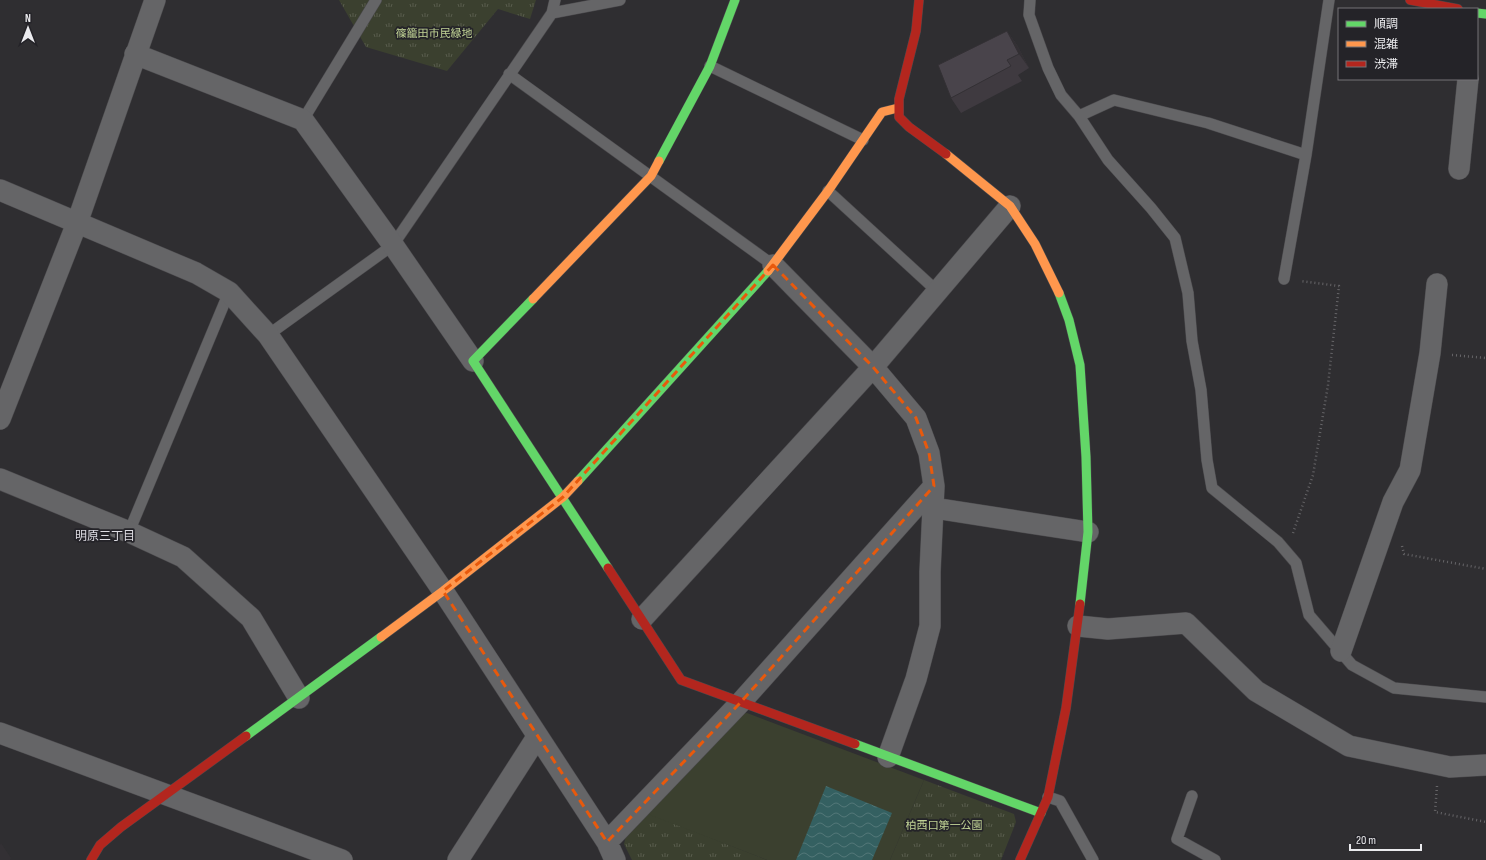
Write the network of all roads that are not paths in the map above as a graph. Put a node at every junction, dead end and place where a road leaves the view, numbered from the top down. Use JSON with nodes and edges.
{"nodes":[{"id":1,"x":155,"y":0,"type":"edge"},
{"id":2,"x":376,"y":0,"type":"edge"},
{"id":3,"x":555,"y":0,"type":"edge"},
{"id":4,"x":620,"y":0,"type":"edge"},
{"id":5,"x":735,"y":0,"type":"edge"},
{"id":6,"x":918,"y":0,"type":"edge"},
{"id":7,"x":1030,"y":0,"type":"edge"},
{"id":8,"x":1329,"y":0,"type":"edge"},
{"id":9,"x":1410,"y":0,"type":"edge"},
{"id":10,"x":1453,"y":8,"type":"edge"},
{"id":11,"x":552,"y":13,"type":"junction"},
{"id":12,"x":135,"y":54,"type":"junction"},
{"id":13,"x":710,"y":66,"type":"junction"},
{"id":14,"x":509,"y":74,"type":"junction"},
{"id":15,"x":1468,"y":80,"type":"edge"},
{"id":16,"x":898,"y":108,"type":"junction"},
{"id":17,"x":1079,"y":116,"type":"junction"},
{"id":18,"x":303,"y":120,"type":"junction"},
{"id":19,"x":863,"y":140,"type":"junction"},
{"id":20,"x":1306,"y":155,"type":"junction"},
{"id":21,"x":1459,"y":169,"type":"dead end"},
{"id":22,"x":651,"y":176,"type":"junction"},
{"id":23,"x":0,"y":190,"type":"edge"},
{"id":24,"x":828,"y":191,"type":"junction"},
{"id":25,"x":1010,"y":206,"type":"junction"},
{"id":26,"x":76,"y":223,"type":"junction"},
{"id":27,"x":393,"y":245,"type":"junction"},
{"id":28,"x":773,"y":265,"type":"junction"},
{"id":29,"x":1284,"y":279,"type":"road end"},
{"id":30,"x":1437,"y":284,"type":"dead end"},
{"id":31,"x":229,"y":292,"type":"junction"},
{"id":32,"x":938,"y":292,"type":"junction"},
{"id":33,"x":268,"y":335,"type":"junction"},
{"id":34,"x":472,"y":361,"type":"junction"},
{"id":35,"x":873,"y":367,"type":"junction"},
{"id":36,"x":0,"y":419,"type":"edge"},
{"id":37,"x":0,"y":479,"type":"edge"},
{"id":38,"x":934,"y":486,"type":"junction"},
{"id":39,"x":562,"y":497,"type":"junction"},
{"id":40,"x":934,"y":508,"type":"junction"},
{"id":41,"x":129,"y":532,"type":"junction"},
{"id":42,"x":1088,"y":532,"type":"junction"},
{"id":43,"x":443,"y":591,"type":"junction"},
{"id":44,"x":642,"y":619,"type":"junction"},
{"id":45,"x":1078,"y":626,"type":"junction"},
{"id":46,"x":1341,"y":651,"type":"junction"},
{"id":47,"x":1486,"y":697,"type":"edge"},
{"id":48,"x":299,"y":698,"type":"junction"},
{"id":49,"x":740,"y":702,"type":"junction"},
{"id":50,"x":0,"y":733,"type":"edge"},
{"id":51,"x":537,"y":737,"type":"junction"},
{"id":52,"x":888,"y":757,"type":"junction"},
{"id":53,"x":1486,"y":765,"type":"edge"},
{"id":54,"x":166,"y":796,"type":"junction"},
{"id":55,"x":1192,"y":796,"type":"dead end"},
{"id":56,"x":1048,"y":797,"type":"junction"},
{"id":57,"x":1041,"y":813,"type":"junction"},
{"id":58,"x":611,"y":851,"type":"edge"},
{"id":59,"x":90,"y":860,"type":"edge"},
{"id":60,"x":342,"y":860,"type":"edge"},
{"id":61,"x":458,"y":860,"type":"edge"},
{"id":62,"x":1020,"y":860,"type":"edge"},
{"id":63,"x":1093,"y":860,"type":"edge"},
{"id":64,"x":1215,"y":860,"type":"edge"}],
"edges":[{"from":1,"to":12,"type":"street"},
{"from":2,"to":18,"type":"lane"},
{"from":3,"to":11,"type":"lane"},
{"from":4,"to":11,"type":"lane"},
{"from":5,"to":13,"type":"street"},
{"from":6,"to":16,"type":"street"},
{"from":7,"to":17,"type":"lane"},
{"from":8,"to":20,"type":"lane"},
{"from":9,"to":10,"type":"street"},
{"from":11,"to":14,"type":"lane"},
{"from":12,"to":18,"type":"street"},
{"from":12,"to":26,"type":"street"},
{"from":13,"to":19,"type":"lane"},
{"from":13,"to":22,"type":"street"},
{"from":14,"to":22,"type":"lane"},
{"from":14,"to":27,"type":"lane"},
{"from":15,"to":21,"type":"street"},
{"from":16,"to":19,"type":"street"},
{"from":16,"to":25,"type":"street"},
{"from":17,"to":20,"type":"lane"},
{"from":17,"to":46,"type":"lane"},
{"from":18,"to":27,"type":"street"},
{"from":19,"to":24,"type":"street"},
{"from":20,"to":29,"type":"lane"},
{"from":22,"to":28,"type":"lane"},
{"from":22,"to":34,"type":"street"},
{"from":23,"to":26,"type":"street"},
{"from":24,"to":28,"type":"street"},
{"from":24,"to":32,"type":"lane"},
{"from":25,"to":32,"type":"street"},
{"from":25,"to":42,"type":"street"},
{"from":26,"to":31,"type":"street"},
{"from":26,"to":36,"type":"street"},
{"from":27,"to":33,"type":"lane"},
{"from":27,"to":34,"type":"street"},
{"from":28,"to":35,"type":"street"},
{"from":28,"to":39,"type":"street"},
{"from":30,"to":46,"type":"street"},
{"from":31,"to":33,"type":"street"},
{"from":31,"to":41,"type":"lane"},
{"from":32,"to":35,"type":"street"},
{"from":33,"to":43,"type":"street"},
{"from":34,"to":39,"type":"street"},
{"from":35,"to":38,"type":"street"},
{"from":35,"to":44,"type":"street"},
{"from":37,"to":41,"type":"street"},
{"from":38,"to":40,"type":"street"},
{"from":38,"to":49,"type":"street"},
{"from":39,"to":43,"type":"street"},
{"from":39,"to":44,"type":"street"},
{"from":40,"to":42,"type":"street"},
{"from":40,"to":52,"type":"street"},
{"from":41,"to":48,"type":"street"},
{"from":42,"to":45,"type":"street"},
{"from":43,"to":48,"type":"street"},
{"from":43,"to":51,"type":"street"},
{"from":44,"to":49,"type":"street"},
{"from":45,"to":53,"type":"street"},
{"from":45,"to":56,"type":"street"},
{"from":46,"to":47,"type":"lane"},
{"from":48,"to":54,"type":"street"},
{"from":49,"to":52,"type":"street"},
{"from":49,"to":58,"type":"street"},
{"from":50,"to":54,"type":"street"},
{"from":51,"to":58,"type":"street"},
{"from":51,"to":61,"type":"street"},
{"from":52,"to":57,"type":"street"},
{"from":54,"to":59,"type":"street"},
{"from":54,"to":60,"type":"street"},
{"from":55,"to":64,"type":"lane"},
{"from":56,"to":57,"type":"street"},
{"from":56,"to":63,"type":"lane"},
{"from":57,"to":62,"type":"street"}]}
